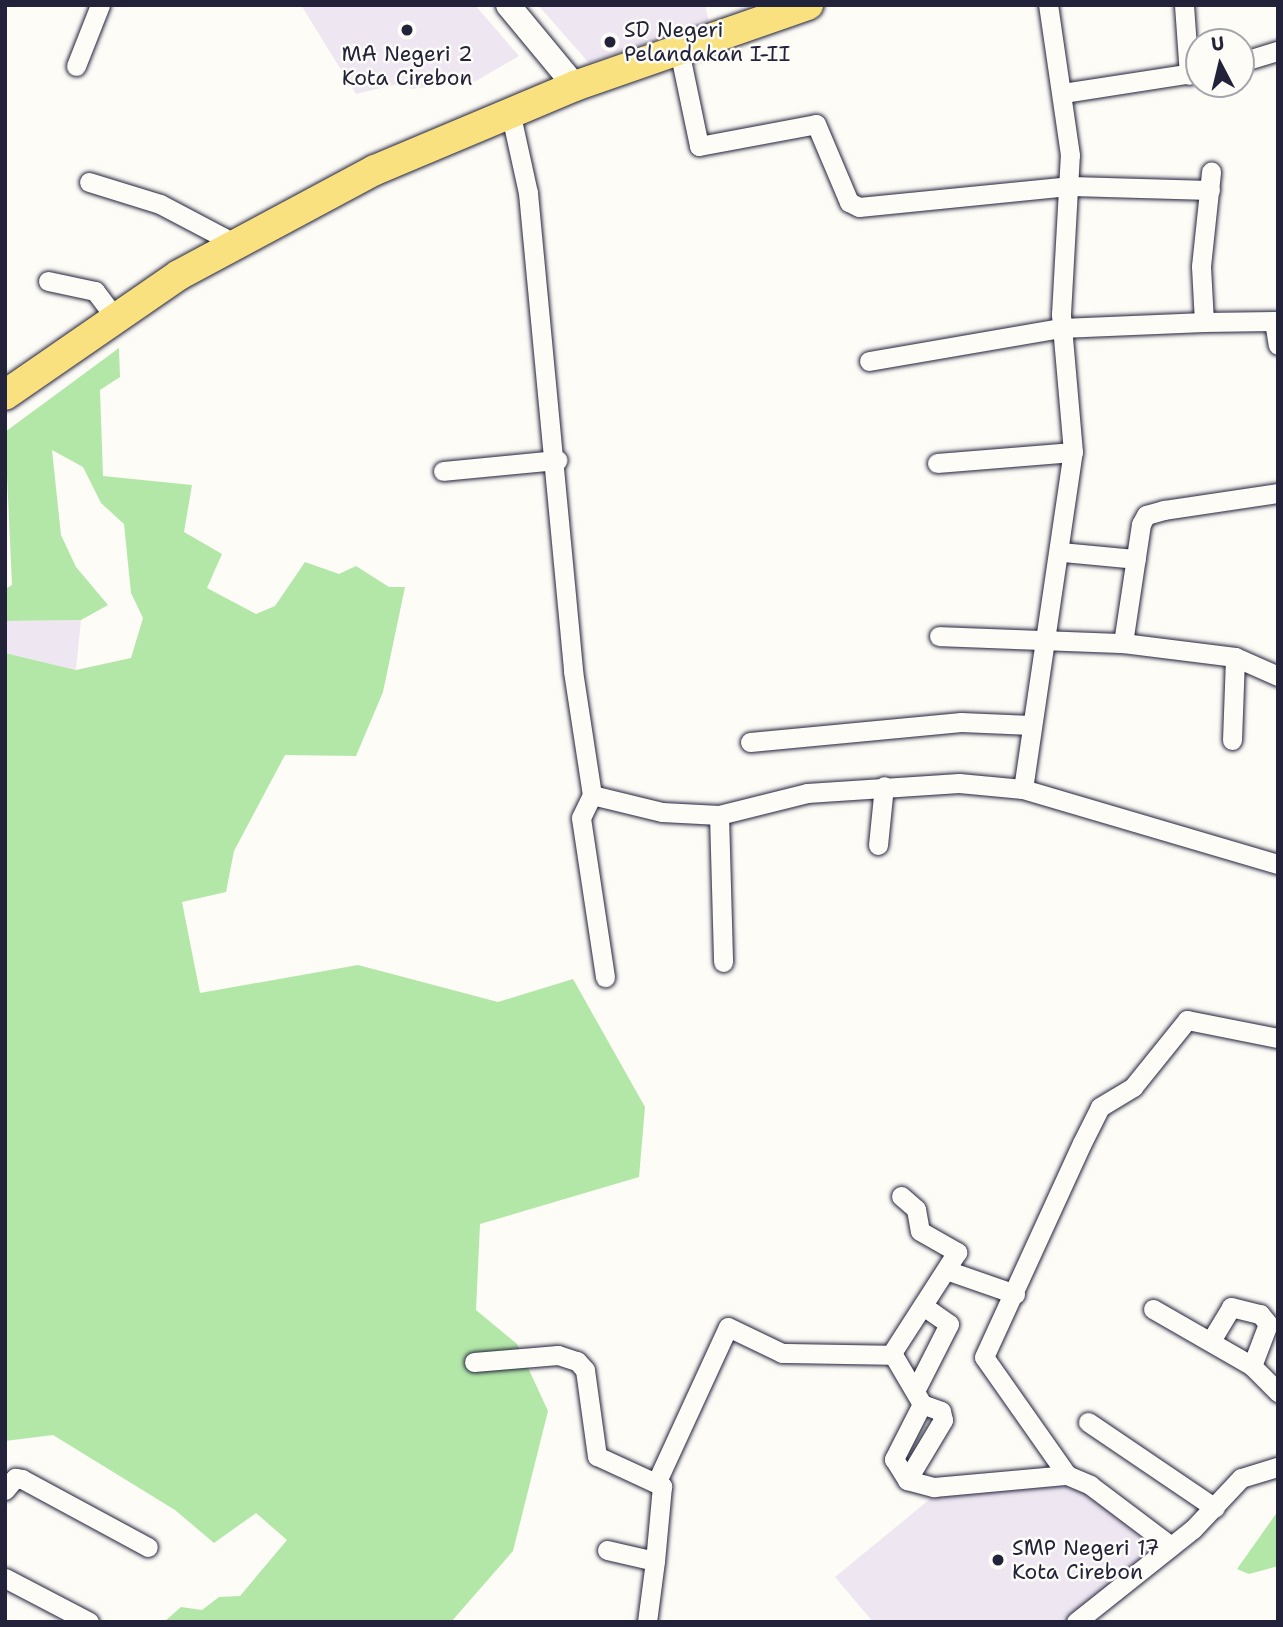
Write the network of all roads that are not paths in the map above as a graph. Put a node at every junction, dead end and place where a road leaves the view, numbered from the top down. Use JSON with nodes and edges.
{"nodes":[{"id":1,"x":100,"y":5,"type":"edge"},
{"id":2,"x":508,"y":5,"type":"edge"},
{"id":3,"x":808,"y":5,"type":"edge"},
{"id":4,"x":1048,"y":5,"type":"edge"},
{"id":5,"x":1184,"y":5,"type":"edge"},
{"id":6,"x":1187,"y":28,"type":"edge"},
{"id":7,"x":1278,"y":51,"type":"edge"},
{"id":8,"x":1255,"y":58,"type":"edge"},
{"id":9,"x":76,"y":66,"type":"dead end"},
{"id":10,"x":682,"y":66,"type":"junction"},
{"id":11,"x":1185,"y":75,"type":"edge"},
{"id":12,"x":575,"y":86,"type":"junction"},
{"id":13,"x":1063,"y":93,"type":"junction"},
{"id":14,"x":513,"y":122,"type":"junction"},
{"id":15,"x":89,"y":182,"type":"dead end"},
{"id":16,"x":1071,"y":186,"type":"junction"},
{"id":17,"x":234,"y":243,"type":"junction"},
{"id":18,"x":48,"y":281,"type":"dead end"},
{"id":19,"x":115,"y":318,"type":"junction"},
{"id":20,"x":1204,"y":322,"type":"junction"},
{"id":21,"x":1061,"y":328,"type":"junction"},
{"id":22,"x":1278,"y":345,"type":"edge"},
{"id":23,"x":869,"y":361,"type":"dead end"},
{"id":24,"x":5,"y":395,"type":"edge"},
{"id":25,"x":1073,"y":452,"type":"junction"},
{"id":26,"x":557,"y":460,"type":"junction"},
{"id":27,"x":937,"y":463,"type":"dead end"},
{"id":28,"x":443,"y":471,"type":"dead end"},
{"id":29,"x":1278,"y":493,"type":"edge"},
{"id":30,"x":1062,"y":552,"type":"junction"},
{"id":31,"x":1136,"y":559,"type":"junction"},
{"id":32,"x":939,"y":636,"type":"dead end"},
{"id":33,"x":1049,"y":637,"type":"junction"},
{"id":34,"x":1124,"y":643,"type":"junction"},
{"id":35,"x":1235,"y":657,"type":"junction"},
{"id":36,"x":1278,"y":676,"type":"edge"},
{"id":37,"x":1031,"y":725,"type":"junction"},
{"id":38,"x":1232,"y":740,"type":"dead end"},
{"id":39,"x":750,"y":742,"type":"dead end"},
{"id":40,"x":884,"y":786,"type":"junction"},
{"id":41,"x":1023,"y":789,"type":"junction"},
{"id":42,"x":592,"y":795,"type":"junction"},
{"id":43,"x":719,"y":816,"type":"junction"},
{"id":44,"x":878,"y":845,"type":"dead end"},
{"id":45,"x":1278,"y":864,"type":"edge"},
{"id":46,"x":723,"y":962,"type":"dead end"},
{"id":47,"x":605,"y":977,"type":"dead end"},
{"id":48,"x":1278,"y":1038,"type":"edge"},
{"id":49,"x":901,"y":1196,"type":"dead end"},
{"id":50,"x":949,"y":1271,"type":"junction"},
{"id":51,"x":1015,"y":1294,"type":"junction"},
{"id":52,"x":923,"y":1306,"type":"junction"},
{"id":53,"x":1153,"y":1309,"type":"dead end"},
{"id":54,"x":1212,"y":1339,"type":"junction"},
{"id":55,"x":893,"y":1355,"type":"junction"},
{"id":56,"x":474,"y":1362,"type":"dead end"},
{"id":57,"x":1252,"y":1366,"type":"junction"},
{"id":58,"x":1278,"y":1392,"type":"edge"},
{"id":59,"x":919,"y":1396,"type":"junction"},
{"id":60,"x":1088,"y":1422,"type":"dead end"},
{"id":61,"x":1278,"y":1466,"type":"edge"},
{"id":62,"x":1067,"y":1475,"type":"junction"},
{"id":63,"x":658,"y":1479,"type":"junction"},
{"id":64,"x":5,"y":1490,"type":"edge"},
{"id":65,"x":1215,"y":1508,"type":"junction"},
{"id":66,"x":1171,"y":1546,"type":"junction"},
{"id":67,"x":148,"y":1547,"type":"dead end"},
{"id":68,"x":607,"y":1550,"type":"dead end"},
{"id":69,"x":655,"y":1561,"type":"junction"},
{"id":70,"x":5,"y":1578,"type":"edge"},
{"id":71,"x":89,"y":1622,"type":"edge"},
{"id":72,"x":647,"y":1622,"type":"edge"},
{"id":73,"x":1076,"y":1622,"type":"edge"}],
"edges":[{"from":1,"to":9,"type":"street"},
{"from":2,"to":12,"type":"street"},
{"from":3,"to":10,"type":"main road"},
{"from":4,"to":13,"type":"street"},
{"from":5,"to":6,"type":"street"},
{"from":7,"to":8,"type":"street"},
{"from":10,"to":12,"type":"main road"},
{"from":10,"to":16,"type":"street"},
{"from":11,"to":13,"type":"street"},
{"from":12,"to":14,"type":"main road"},
{"from":13,"to":16,"type":"street"},
{"from":14,"to":17,"type":"main road"},
{"from":14,"to":26,"type":"street"},
{"from":15,"to":17,"type":"street"},
{"from":16,"to":20,"type":"street"},
{"from":16,"to":21,"type":"street"},
{"from":17,"to":19,"type":"main road"},
{"from":18,"to":19,"type":"street"},
{"from":19,"to":24,"type":"main road"},
{"from":20,"to":21,"type":"street"},
{"from":20,"to":22,"type":"street"},
{"from":21,"to":23,"type":"street"},
{"from":21,"to":25,"type":"street"},
{"from":25,"to":27,"type":"street"},
{"from":25,"to":30,"type":"street"},
{"from":26,"to":28,"type":"street"},
{"from":26,"to":42,"type":"street"},
{"from":29,"to":31,"type":"street"},
{"from":30,"to":31,"type":"street"},
{"from":30,"to":33,"type":"street"},
{"from":31,"to":34,"type":"street"},
{"from":32,"to":33,"type":"street"},
{"from":33,"to":34,"type":"street"},
{"from":33,"to":37,"type":"street"},
{"from":34,"to":35,"type":"street"},
{"from":35,"to":36,"type":"street"},
{"from":35,"to":38,"type":"street"},
{"from":37,"to":39,"type":"street"},
{"from":37,"to":41,"type":"street"},
{"from":40,"to":41,"type":"street"},
{"from":40,"to":43,"type":"street"},
{"from":40,"to":44,"type":"street"},
{"from":41,"to":45,"type":"street"},
{"from":42,"to":43,"type":"street"},
{"from":42,"to":47,"type":"street"},
{"from":43,"to":46,"type":"street"},
{"from":48,"to":51,"type":"street"},
{"from":49,"to":50,"type":"street"},
{"from":50,"to":51,"type":"street"},
{"from":50,"to":52,"type":"street"},
{"from":51,"to":62,"type":"street"},
{"from":52,"to":55,"type":"street"},
{"from":52,"to":59,"type":"street"},
{"from":53,"to":54,"type":"street"},
{"from":54,"to":57,"type":"street"},
{"from":54,"to":57,"type":"street"},
{"from":55,"to":59,"type":"street"},
{"from":55,"to":63,"type":"street"},
{"from":56,"to":63,"type":"street"},
{"from":57,"to":58,"type":"street"},
{"from":59,"to":62,"type":"street"},
{"from":60,"to":65,"type":"street"},
{"from":61,"to":65,"type":"street"},
{"from":62,"to":66,"type":"street"},
{"from":63,"to":69,"type":"street"},
{"from":64,"to":67,"type":"street"},
{"from":65,"to":66,"type":"street"},
{"from":66,"to":73,"type":"street"},
{"from":68,"to":69,"type":"street"},
{"from":69,"to":72,"type":"street"},
{"from":70,"to":71,"type":"street"}]}
